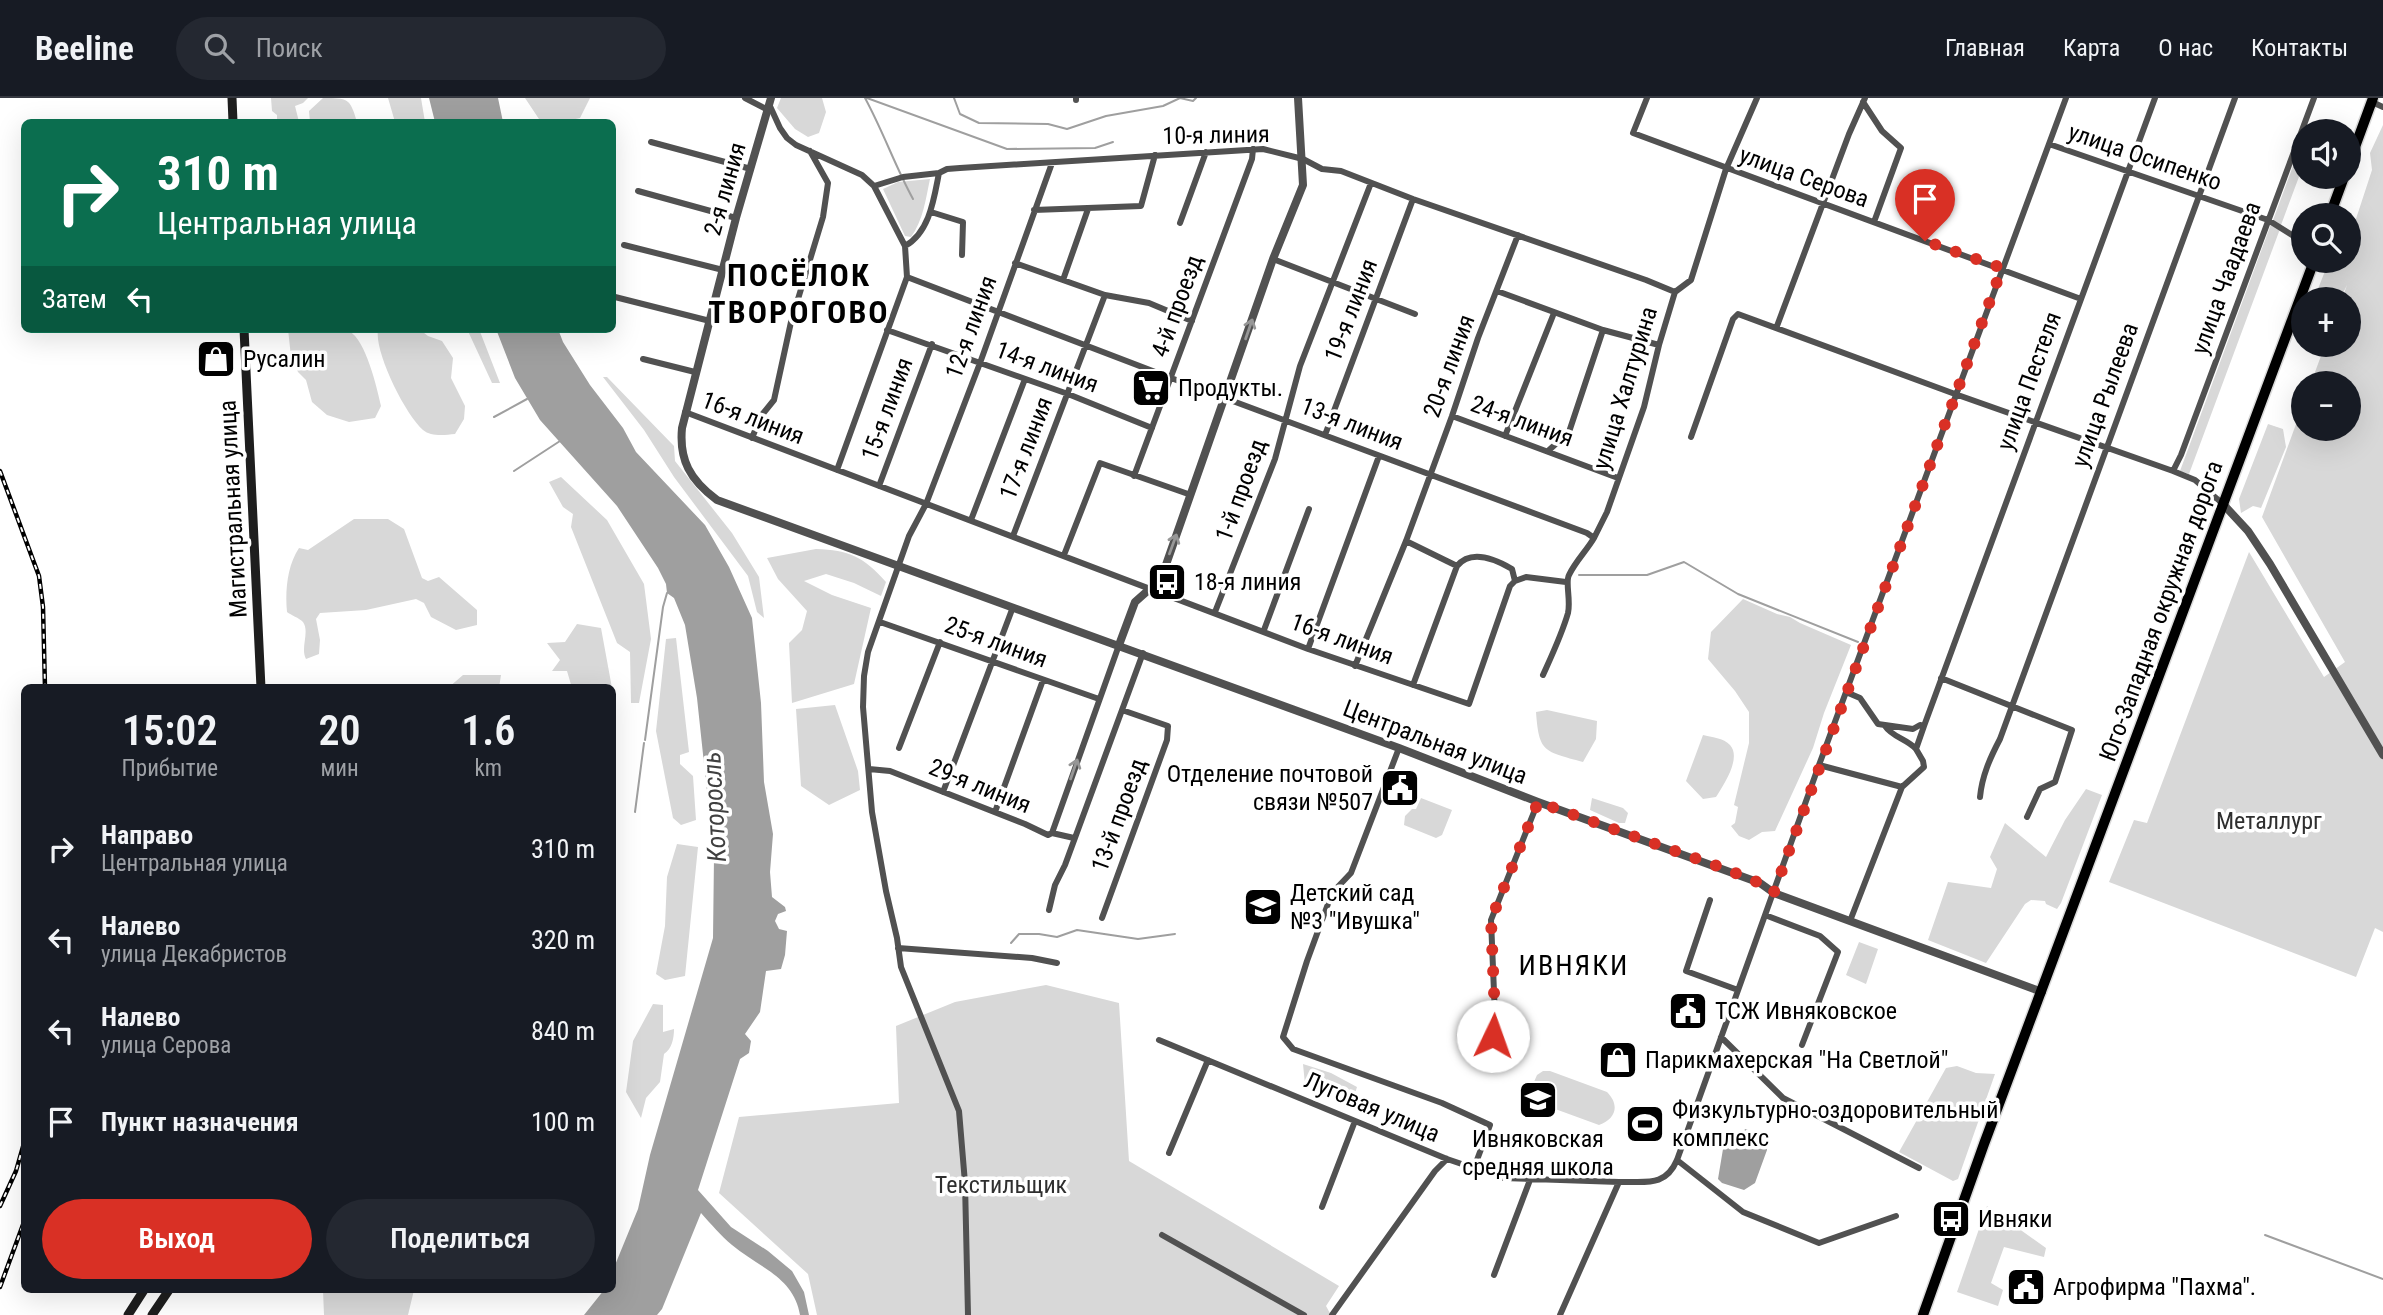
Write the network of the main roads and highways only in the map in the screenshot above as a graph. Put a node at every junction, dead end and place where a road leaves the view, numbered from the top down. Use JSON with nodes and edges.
{"nodes":[{"id":1,"x":232,"y":98,"type":"edge"},
{"id":2,"x":2373,"y":100,"type":"edge"},
{"id":3,"x":233,"y":119,"type":"edge"},
{"id":4,"x":2361,"y":132,"type":"edge"},
{"id":5,"x":2310,"y":273,"type":"edge"},
{"id":6,"x":244,"y":333,"type":"edge"},
{"id":7,"x":261,"y":684,"type":"edge"},
{"id":8,"x":142,"y":1293,"type":"edge"},
{"id":9,"x":167,"y":1293,"type":"edge"},
{"id":10,"x":128,"y":1315,"type":"edge"},
{"id":11,"x":152,"y":1315,"type":"edge"},
{"id":12,"x":1923,"y":1315,"type":"edge"}],
"edges":[{"from":1,"to":3,"type":"main road"},
{"from":2,"to":4,"type":"highway"},
{"from":5,"to":12,"type":"highway","name":"Юго-Западная окружная дорога"},
{"from":6,"to":7,"type":"main road","name":"Магистральная улица"},
{"from":8,"to":10,"type":"main road"},
{"from":9,"to":11,"type":"main road"}]}
